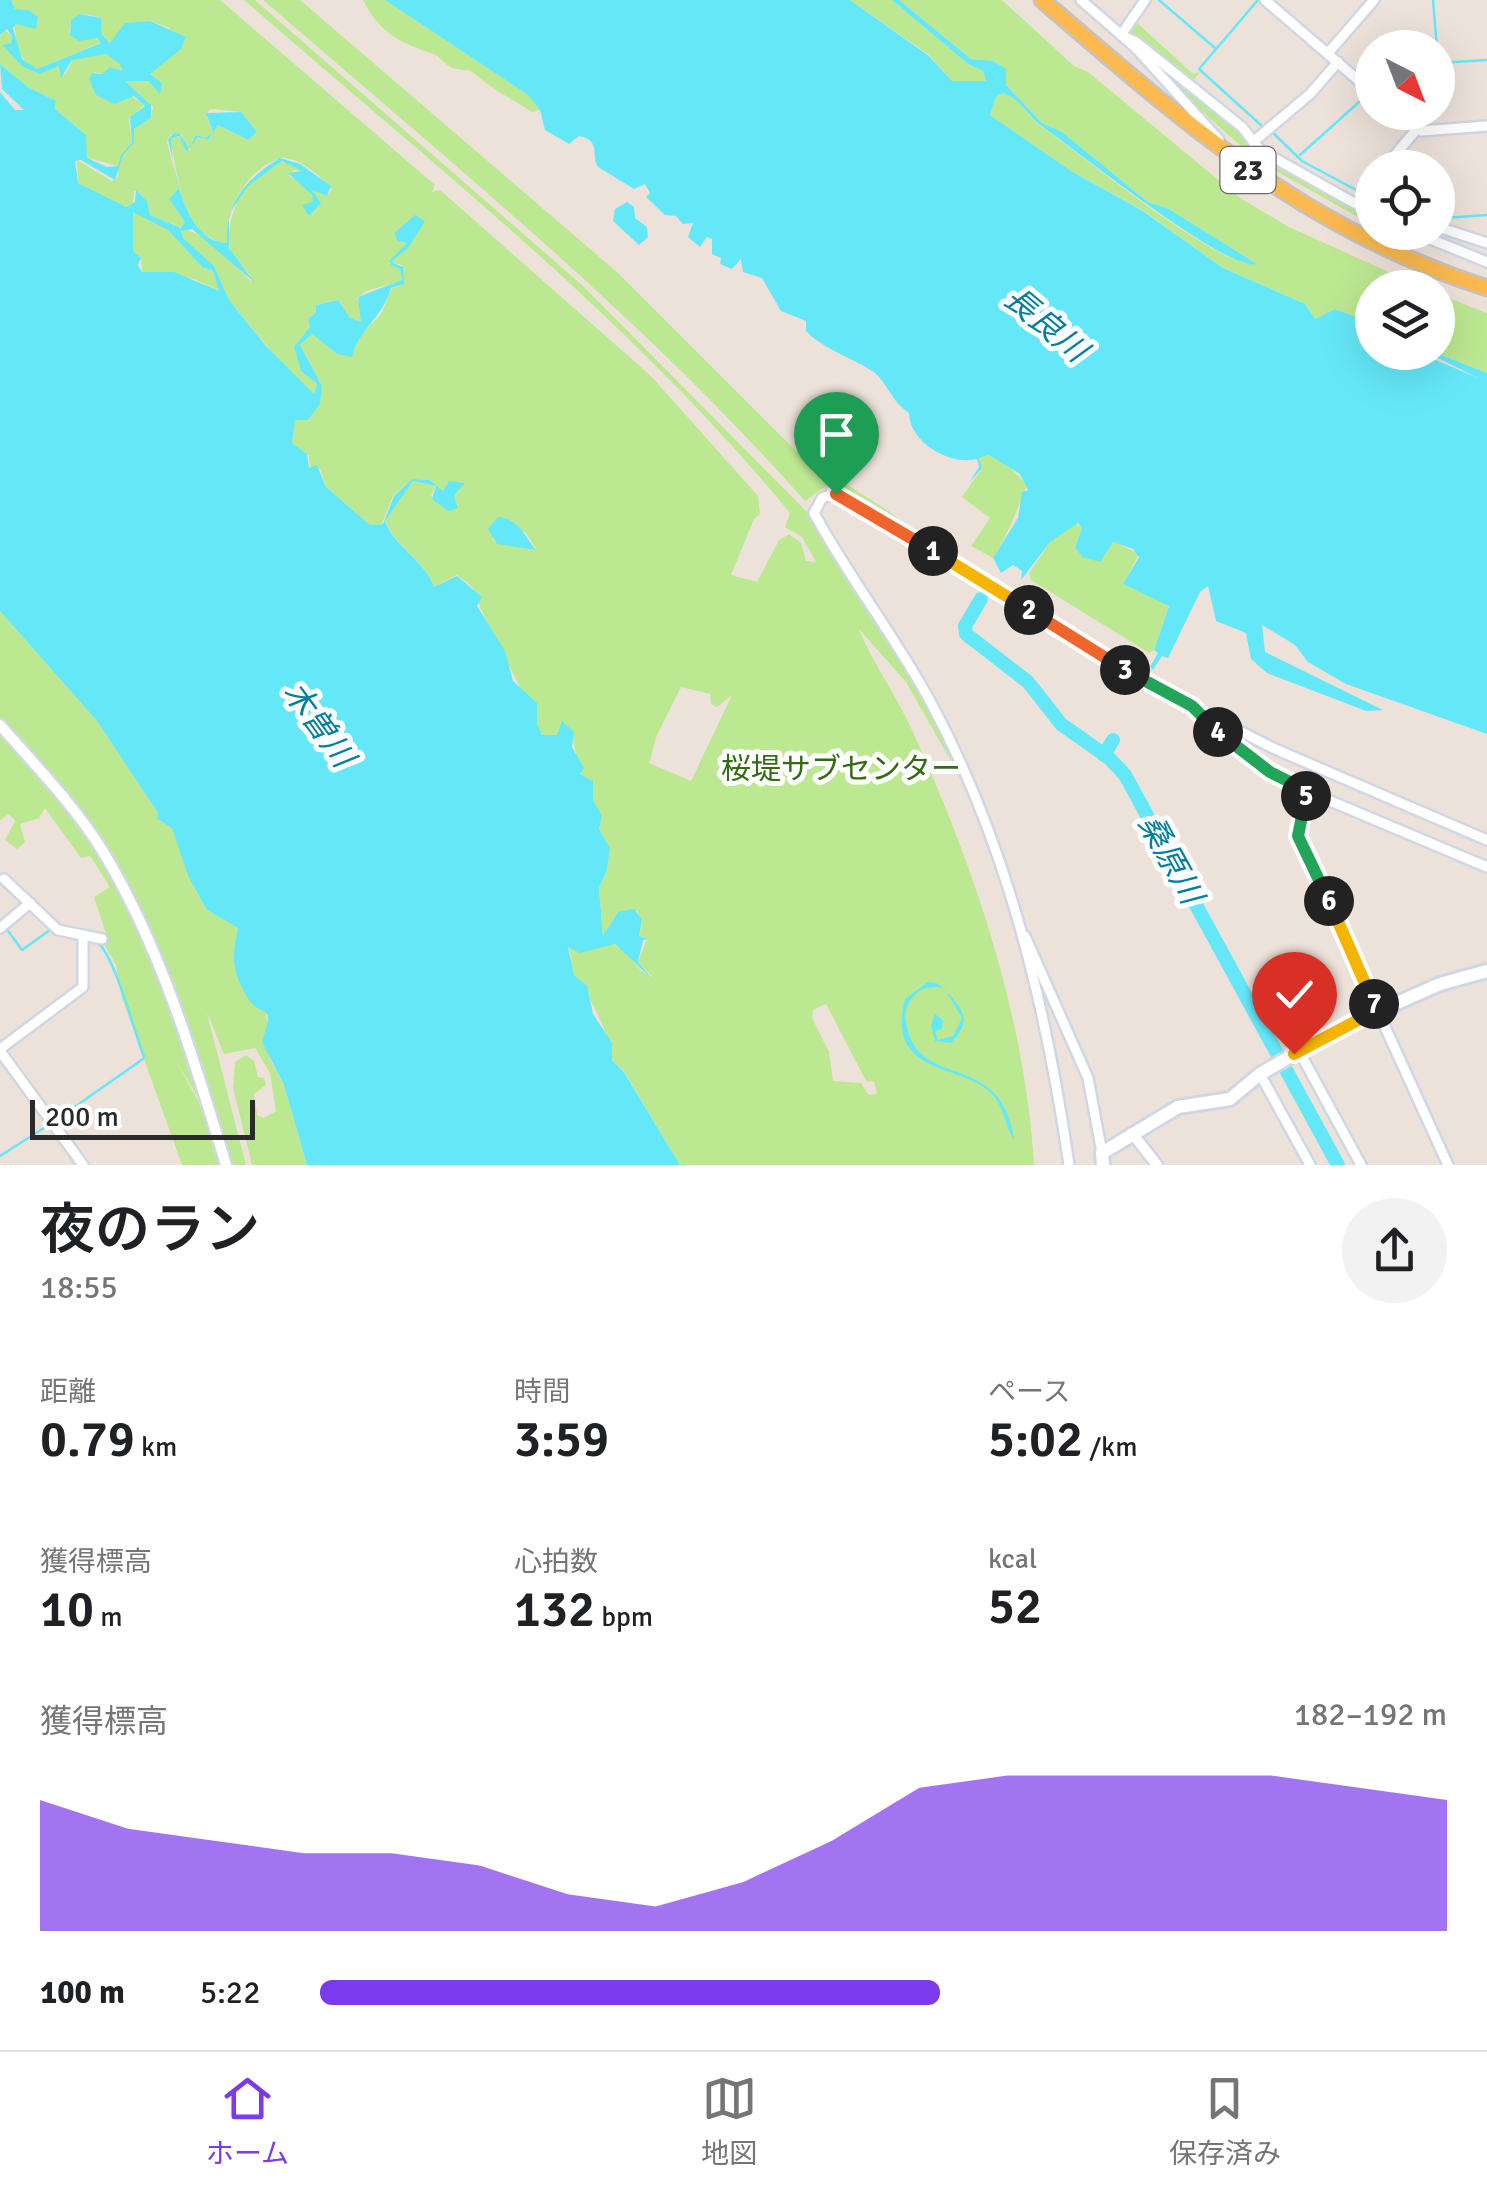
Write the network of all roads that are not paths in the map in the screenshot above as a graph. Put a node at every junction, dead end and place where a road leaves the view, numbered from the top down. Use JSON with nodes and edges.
{"nodes":[{"id":1,"x":1042,"y":0,"type":"edge"},
{"id":2,"x":1081,"y":0,"type":"edge"},
{"id":3,"x":1145,"y":0,"type":"edge"},
{"id":4,"x":1265,"y":0,"type":"edge"},
{"id":5,"x":1374,"y":0,"type":"edge"},
{"id":6,"x":1122,"y":34,"type":"junction"},
{"id":7,"x":1328,"y":54,"type":"junction"},
{"id":8,"x":1338,"y":62,"type":"junction"},
{"id":9,"x":1355,"y":77,"type":"edge"},
{"id":10,"x":1487,"y":126,"type":"edge"},
{"id":11,"x":1455,"y":128,"type":"edge"},
{"id":12,"x":1416,"y":130,"type":"edge"},
{"id":13,"x":1253,"y":142,"type":"junction"},
{"id":14,"x":1399,"y":150,"type":"edge"},
{"id":15,"x":1228,"y":157,"type":"junction"},
{"id":16,"x":1355,"y":205,"type":"edge"},
{"id":17,"x":1455,"y":230,"type":"edge"},
{"id":18,"x":1487,"y":243,"type":"edge"},
{"id":19,"x":1455,"y":249,"type":"edge"},
{"id":20,"x":1487,"y":262,"type":"edge"},
{"id":21,"x":1487,"y":288,"type":"edge"},
{"id":22,"x":1192,"y":706,"type":"junction"},
{"id":23,"x":0,"y":725,"type":"edge"},
{"id":24,"x":1308,"y":791,"type":"junction"},
{"id":25,"x":1487,"y":840,"type":"edge"},
{"id":26,"x":1487,"y":867,"type":"edge"},
{"id":27,"x":4,"y":879,"type":"dead end"},
{"id":28,"x":30,"y":903,"type":"junction"},
{"id":29,"x":1018,"y":925,"type":"junction"},
{"id":30,"x":0,"y":928,"type":"edge"},
{"id":31,"x":83,"y":935,"type":"junction"},
{"id":32,"x":102,"y":939,"type":"dead end"},
{"id":33,"x":1487,"y":972,"type":"edge"},
{"id":34,"x":1377,"y":1010,"type":"junction"},
{"id":35,"x":0,"y":1050,"type":"edge"},
{"id":36,"x":1297,"y":1053,"type":"junction"},
{"id":37,"x":1262,"y":1073,"type":"junction"},
{"id":38,"x":1132,"y":1134,"type":"junction"},
{"id":39,"x":1102,"y":1159,"type":"edge"},
{"id":40,"x":83,"y":1165,"type":"edge"},
{"id":41,"x":226,"y":1165,"type":"edge"},
{"id":42,"x":1069,"y":1165,"type":"edge"},
{"id":43,"x":1157,"y":1165,"type":"edge"},
{"id":44,"x":1310,"y":1165,"type":"edge"},
{"id":45,"x":1361,"y":1165,"type":"edge"},
{"id":46,"x":1448,"y":1165,"type":"edge"}],
"edges":[{"from":1,"to":15,"type":"main road","number":"23"},
{"from":2,"to":6,"type":"street"},
{"from":3,"to":6,"type":"street"},
{"from":4,"to":7,"type":"street"},
{"from":5,"to":7,"type":"street"},
{"from":6,"to":13,"type":"street"},
{"from":6,"to":15,"type":"street"},
{"from":7,"to":8,"type":"street"},
{"from":8,"to":9,"type":"street"},
{"from":8,"to":13,"type":"street"},
{"from":10,"to":11,"type":"street"},
{"from":12,"to":14,"type":"street"},
{"from":13,"to":16,"type":"street"},
{"from":15,"to":21,"type":"main road","number":"23"},
{"from":17,"to":18,"type":"street"},
{"from":19,"to":20,"type":"street"},
{"from":22,"to":24,"type":"street"},
{"from":22,"to":25,"type":"street"},
{"from":22,"to":29,"type":"street"},
{"from":23,"to":41,"type":"street"},
{"from":24,"to":26,"type":"street"},
{"from":24,"to":34,"type":"street"},
{"from":27,"to":28,"type":"street"},
{"from":28,"to":30,"type":"street"},
{"from":28,"to":31,"type":"street"},
{"from":29,"to":39,"type":"street"},
{"from":29,"to":42,"type":"street"},
{"from":31,"to":32,"type":"street"},
{"from":31,"to":35,"type":"street"},
{"from":33,"to":34,"type":"main road"},
{"from":34,"to":36,"type":"main road"},
{"from":34,"to":46,"type":"street"},
{"from":35,"to":40,"type":"street"},
{"from":36,"to":37,"type":"main road"},
{"from":36,"to":45,"type":"street"},
{"from":37,"to":38,"type":"main road"},
{"from":37,"to":44,"type":"street"},
{"from":38,"to":39,"type":"main road"},
{"from":38,"to":43,"type":"street"}]}
